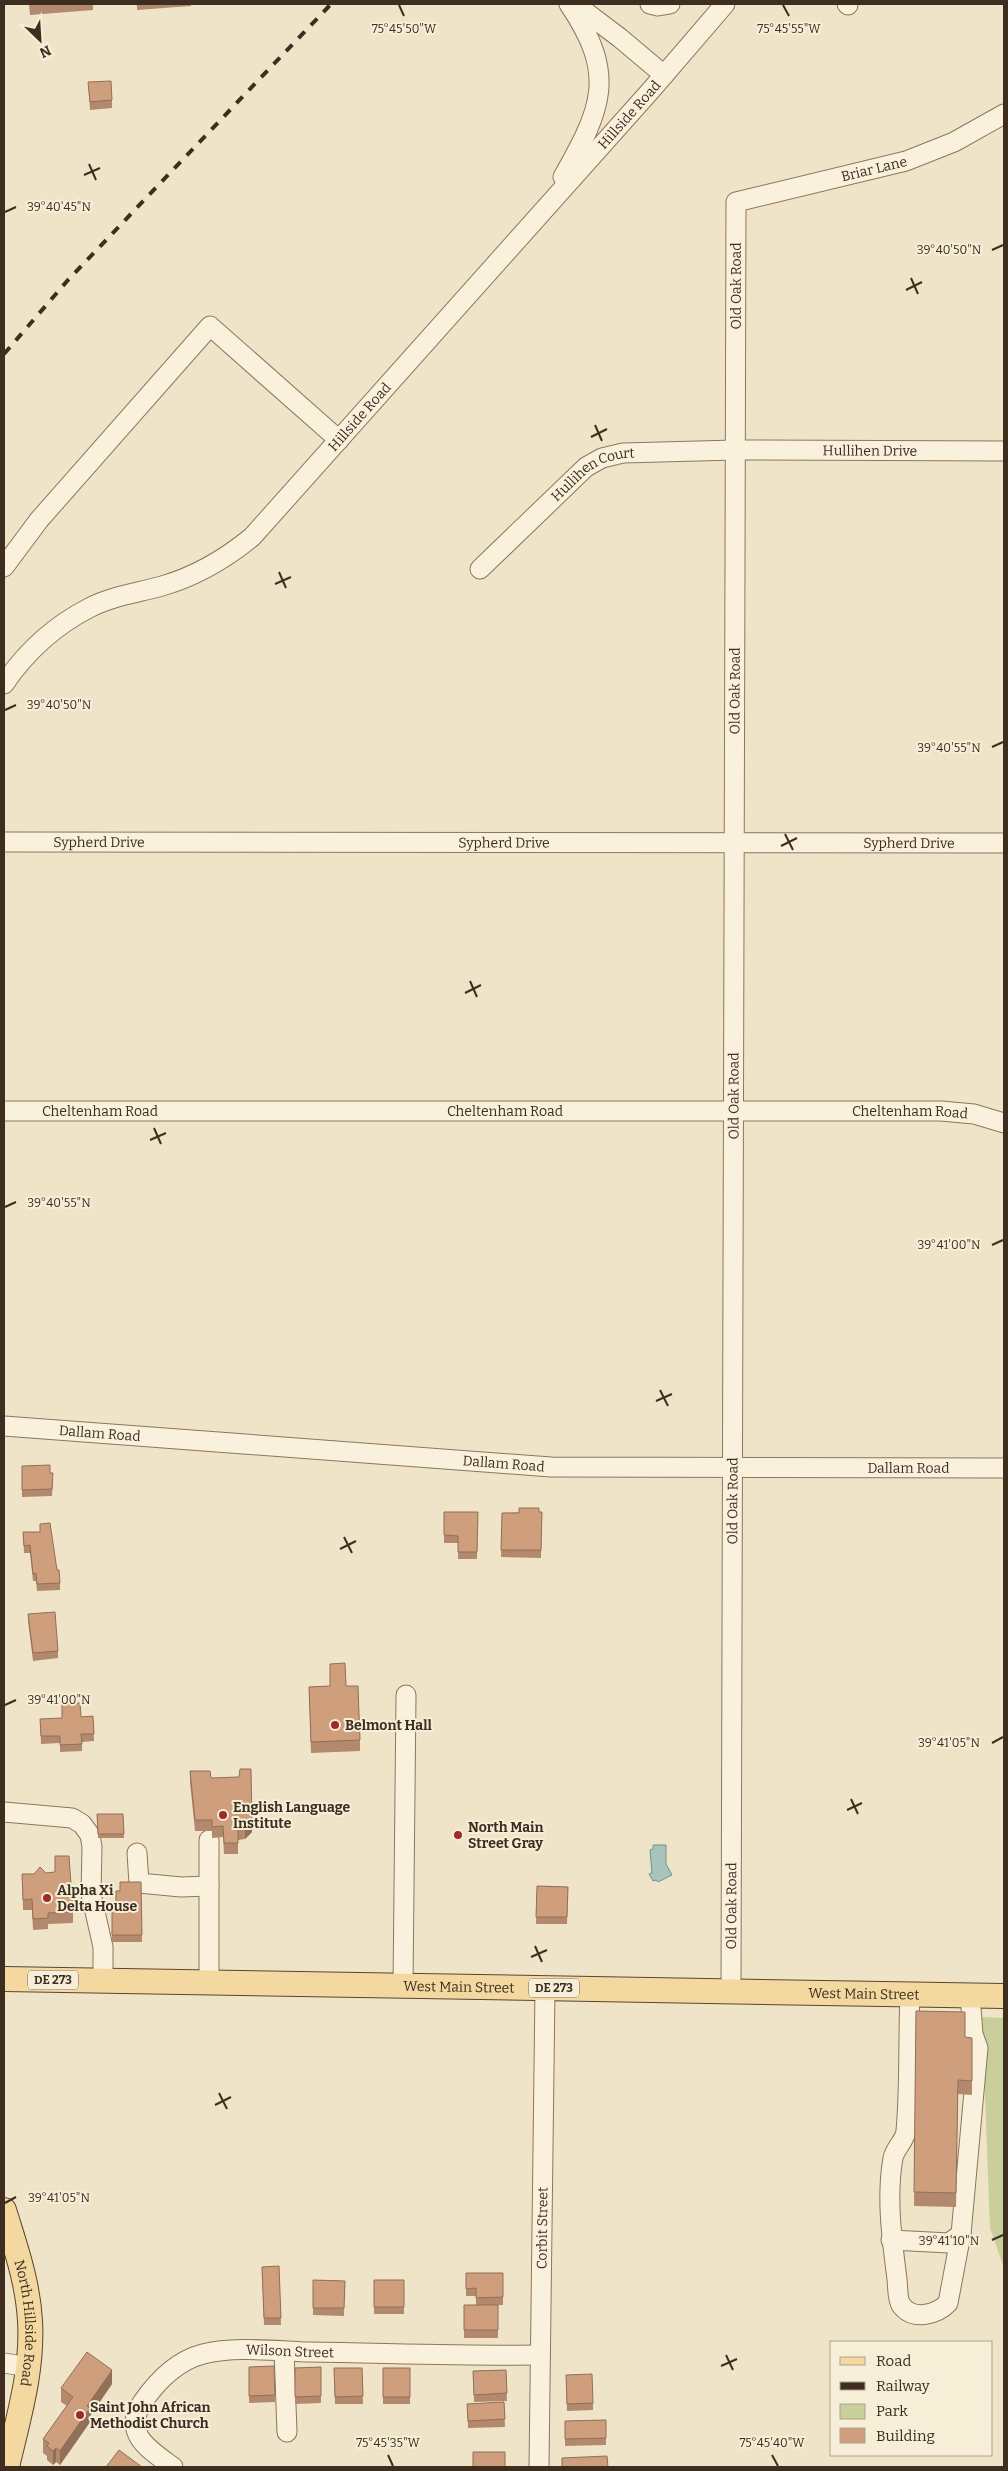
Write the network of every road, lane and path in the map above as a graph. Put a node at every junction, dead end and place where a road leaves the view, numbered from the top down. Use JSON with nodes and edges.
{"nodes":[{"id":1,"x":569,"y":4,"type":"edge"},
{"id":2,"x":574,"y":4,"type":"edge"},
{"id":3,"x":650,"y":4,"type":"edge"},
{"id":4,"x":670,"y":4,"type":"edge"},
{"id":5,"x":725,"y":4,"type":"edge"},
{"id":6,"x":664,"y":75,"type":"junction"},
{"id":7,"x":1004,"y":114,"type":"edge"},
{"id":8,"x":736,"y":202,"type":"joint"},
{"id":9,"x":544,"y":211,"type":"junction"},
{"id":10,"x":339,"y":440,"type":"junction"},
{"id":11,"x":735,"y":450,"type":"junction"},
{"id":12,"x":1004,"y":451,"type":"edge"},
{"id":13,"x":4,"y":567,"type":"edge"},
{"id":14,"x":480,"y":569,"type":"dead end"},
{"id":15,"x":7,"y":672,"type":"edge"},
{"id":16,"x":4,"y":842,"type":"edge"},
{"id":17,"x":734,"y":843,"type":"junction"},
{"id":18,"x":1004,"y":843,"type":"edge"},
{"id":19,"x":4,"y":1111,"type":"edge"},
{"id":20,"x":733,"y":1111,"type":"junction"},
{"id":21,"x":1004,"y":1124,"type":"edge"},
{"id":22,"x":4,"y":1426,"type":"edge"},
{"id":23,"x":732,"y":1468,"type":"junction"},
{"id":24,"x":1004,"y":1468,"type":"edge"},
{"id":25,"x":406,"y":1695,"type":"dead end"},
{"id":26,"x":4,"y":1812,"type":"edge"},
{"id":27,"x":209,"y":1840,"type":"dead end"},
{"id":28,"x":137,"y":1853,"type":"dead end"},
{"id":29,"x":209,"y":1886,"type":"junction"},
{"id":30,"x":4,"y":1979,"type":"edge"},
{"id":31,"x":103,"y":1981,"type":"junction"},
{"id":32,"x":209,"y":1983,"type":"junction"},
{"id":33,"x":403,"y":1986,"type":"junction"},
{"id":34,"x":545,"y":1989,"type":"junction"},
{"id":35,"x":731,"y":1992,"type":"junction"},
{"id":36,"x":910,"y":1994,"type":"junction"},
{"id":37,"x":970,"y":1995,"type":"junction"},
{"id":38,"x":1004,"y":1996,"type":"edge"},
{"id":39,"x":4,"y":2210,"type":"edge"},
{"id":40,"x":961,"y":2234,"type":"junction"},
{"id":41,"x":891,"y":2240,"type":"junction"},
{"id":42,"x":284,"y":2351,"type":"junction"},
{"id":43,"x":540,"y":2355,"type":"junction"},
{"id":44,"x":4,"y":2363,"type":"edge"},
{"id":45,"x":29,"y":2367,"type":"junction"},
{"id":46,"x":287,"y":2432,"type":"dead end"},
{"id":47,"x":7,"y":2467,"type":"edge"},
{"id":48,"x":173,"y":2467,"type":"edge"},
{"id":49,"x":539,"y":2467,"type":"edge"}],
"edges":[{"from":1,"to":9,"type":"street"},
{"from":2,"to":6,"type":"street"},
{"from":3,"to":4,"type":"street"},
{"from":5,"to":6,"type":"street","name":"Hillside Road"},
{"from":6,"to":9,"type":"street","name":"Hillside Road"},
{"from":7,"to":8,"type":"street","name":"Briar Lane"},
{"from":8,"to":11,"type":"street","name":"Old Oak Road"},
{"from":9,"to":10,"type":"street","name":"Hillside Road"},
{"from":10,"to":13,"type":"street"},
{"from":10,"to":15,"type":"street","name":"Hillside Road"},
{"from":11,"to":12,"type":"street","name":"Hullihen Drive"},
{"from":11,"to":14,"type":"street","name":"Hullihen Court"},
{"from":11,"to":17,"type":"street","name":"Old Oak Road"},
{"from":16,"to":17,"type":"street","name":"Sypherd Drive"},
{"from":17,"to":18,"type":"street","name":"Sypherd Drive"},
{"from":17,"to":20,"type":"street","name":"Old Oak Road"},
{"from":19,"to":20,"type":"street","name":"Cheltenham Road"},
{"from":20,"to":21,"type":"street","name":"Cheltenham Road"},
{"from":20,"to":23,"type":"street","name":"Old Oak Road"},
{"from":22,"to":23,"type":"street","name":"Dallam Road"},
{"from":23,"to":24,"type":"street","name":"Dallam Road"},
{"from":23,"to":35,"type":"street","name":"Old Oak Road"},
{"from":25,"to":33,"type":"street"},
{"from":26,"to":31,"type":"street"},
{"from":27,"to":29,"type":"street"},
{"from":28,"to":29,"type":"street"},
{"from":29,"to":32,"type":"street"},
{"from":30,"to":31,"type":"main road","name":"West Main Street","number":"DE 273"},
{"from":31,"to":32,"type":"main road","name":"West Main Street","number":"DE 273"},
{"from":32,"to":33,"type":"main road","name":"West Main Street","number":"DE 273"},
{"from":33,"to":34,"type":"main road","name":"West Main Street","number":"DE 273"},
{"from":34,"to":35,"type":"main road","name":"West Main Street","number":"DE 273"},
{"from":34,"to":43,"type":"street","name":"Corbit Street"},
{"from":35,"to":36,"type":"main road","name":"West Main Street","number":"DE 273"},
{"from":36,"to":37,"type":"main road","name":"West Main Street","number":"DE 273"},
{"from":36,"to":41,"type":"street"},
{"from":37,"to":38,"type":"main road","name":"West Main Street","number":"DE 273"},
{"from":37,"to":40,"type":"street"},
{"from":39,"to":45,"type":"main road","name":"North Hillside Road"},
{"from":40,"to":41,"type":"street"},
{"from":40,"to":41,"type":"street"},
{"from":42,"to":43,"type":"street","name":"Wilson Street"},
{"from":42,"to":46,"type":"street"},
{"from":42,"to":48,"type":"street","name":"Wilson Street"},
{"from":43,"to":49,"type":"street","name":"Corbit Street"},
{"from":44,"to":45,"type":"street"},
{"from":45,"to":47,"type":"main road","name":"North Hillside Road"}]}
